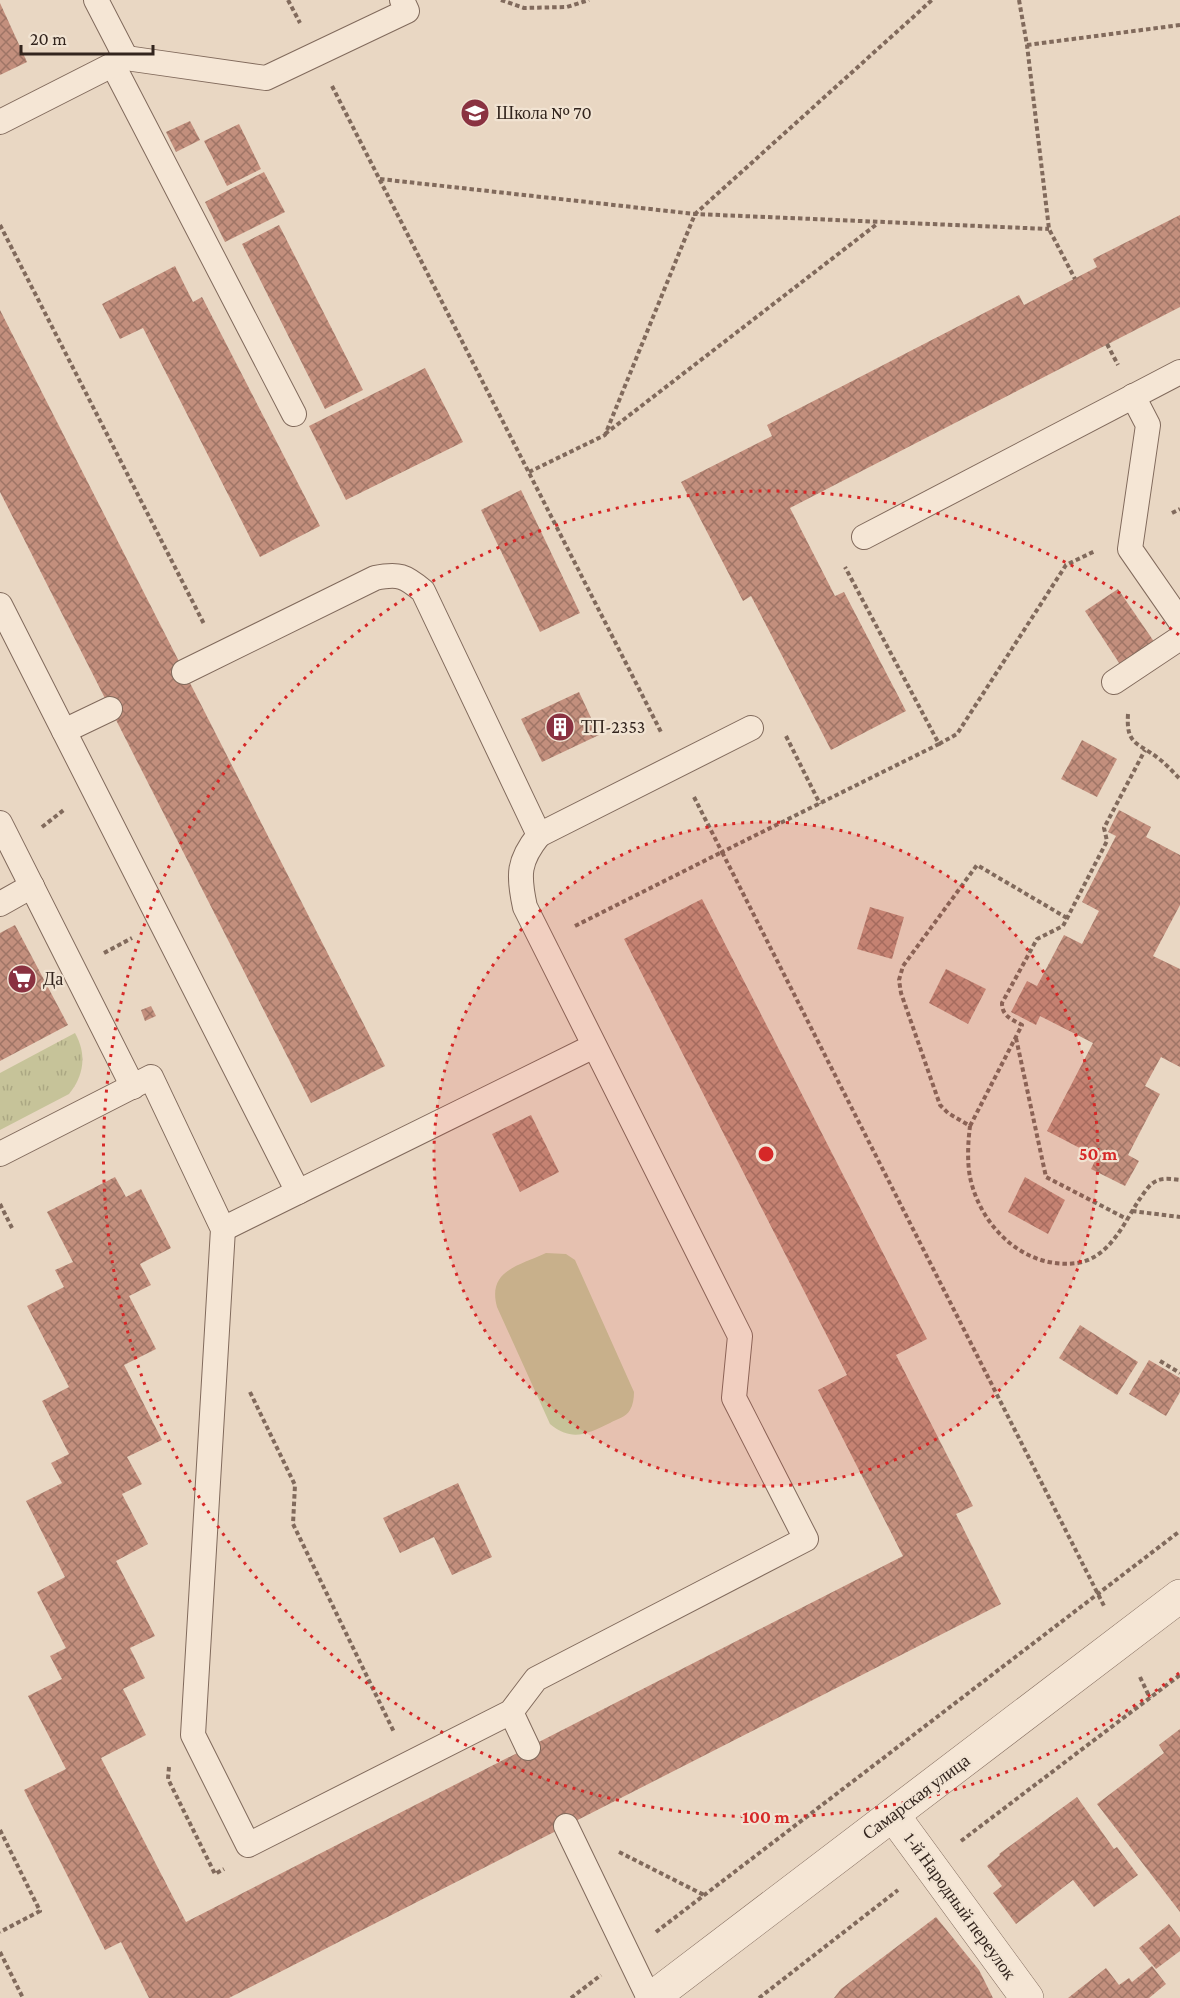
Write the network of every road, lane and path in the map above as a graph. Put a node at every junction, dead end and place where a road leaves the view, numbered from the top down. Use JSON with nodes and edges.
{"nodes":[{"id":1,"x":96,"y":0,"type":"edge"},
{"id":2,"x":288,"y":0,"type":"edge"},
{"id":3,"x":402,"y":0,"type":"edge"},
{"id":4,"x":501,"y":0,"type":"edge"},
{"id":5,"x":589,"y":0,"type":"edge"},
{"id":6,"x":932,"y":0,"type":"edge"},
{"id":7,"x":1019,"y":0,"type":"edge"},
{"id":8,"x":1180,"y":25,"type":"edge"},
{"id":9,"x":1026,"y":45,"type":"junction"},
{"id":10,"x":316,"y":55,"type":"junction"},
{"id":11,"x":120,"y":61,"type":"junction"},
{"id":12,"x":0,"y":122,"type":"edge"},
{"id":13,"x":379,"y":178,"type":"junction"},
{"id":14,"x":695,"y":214,"type":"junction"},
{"id":15,"x":879,"y":223,"type":"junction"},
{"id":16,"x":0,"y":225,"type":"edge"},
{"id":17,"x":1049,"y":229,"type":"junction"},
{"id":18,"x":1075,"y":279,"type":"dead end"},
{"id":19,"x":1180,"y":372,"type":"edge"},
{"id":20,"x":1133,"y":396,"type":"junction"},
{"id":21,"x":294,"y":414,"type":"dead end"},
{"id":22,"x":605,"y":435,"type":"junction"},
{"id":23,"x":530,"y":472,"type":"junction"},
{"id":24,"x":1180,"y":509,"type":"edge"},
{"id":25,"x":1133,"y":532,"type":"junction"},
{"id":26,"x":864,"y":537,"type":"dead end"},
{"id":27,"x":842,"y":560,"type":"dead end"},
{"id":28,"x":0,"y":605,"type":"edge"},
{"id":29,"x":1180,"y":621,"type":"edge"},
{"id":30,"x":1180,"y":638,"type":"edge"},
{"id":31,"x":219,"y":655,"type":"junction"},
{"id":32,"x":184,"y":672,"type":"dead end"},
{"id":33,"x":1116,"y":681,"type":"joint"},
{"id":34,"x":110,"y":709,"type":"dead end"},
{"id":35,"x":751,"y":728,"type":"dead end"},
{"id":36,"x":64,"y":731,"type":"junction"},
{"id":37,"x":939,"y":744,"type":"junction"},
{"id":38,"x":1144,"y":750,"type":"junction"},
{"id":39,"x":678,"y":766,"type":"junction"},
{"id":40,"x":1180,"y":778,"type":"edge"},
{"id":41,"x":93,"y":787,"type":"junction"},
{"id":42,"x":0,"y":823,"type":"edge"},
{"id":43,"x":539,"y":835,"type":"junction"},
{"id":44,"x":14,"y":850,"type":"junction"},
{"id":45,"x":722,"y":852,"type":"junction"},
{"id":46,"x":32,"y":886,"type":"junction"},
{"id":47,"x":0,"y":903,"type":"edge"},
{"id":48,"x":1067,"y":918,"type":"junction"},
{"id":49,"x":161,"y":922,"type":"junction"},
{"id":50,"x":569,"y":929,"type":"dead end"},
{"id":51,"x":74,"y":969,"type":"junction"},
{"id":52,"x":1016,"y":1037,"type":"junction"},
{"id":53,"x":594,"y":1046,"type":"junction"},
{"id":54,"x":134,"y":1087,"type":"junction"},
{"id":55,"x":969,"y":1126,"type":"junction"},
{"id":56,"x":0,"y":1154,"type":"edge"},
{"id":57,"x":1180,"y":1180,"type":"edge"},
{"id":58,"x":298,"y":1192,"type":"junction"},
{"id":59,"x":0,"y":1204,"type":"edge"},
{"id":60,"x":1132,"y":1211,"type":"junction"},
{"id":61,"x":1180,"y":1217,"type":"edge"},
{"id":62,"x":1127,"y":1219,"type":"junction"},
{"id":63,"x":12,"y":1228,"type":"dead end"},
{"id":64,"x":223,"y":1229,"type":"junction"},
{"id":65,"x":1160,"y":1361,"type":"dead end"},
{"id":66,"x":1180,"y":1373,"type":"edge"},
{"id":67,"x":249,"y":1390,"type":"dead end"},
{"id":68,"x":1180,"y":1531,"type":"edge"},
{"id":69,"x":1098,"y":1594,"type":"junction"},
{"id":70,"x":1180,"y":1596,"type":"edge"},
{"id":71,"x":1122,"y":1640,"type":"junction"},
{"id":72,"x":1180,"y":1675,"type":"edge"},
{"id":73,"x":1150,"y":1698,"type":"junction"},
{"id":74,"x":512,"y":1712,"type":"junction"},
{"id":75,"x":528,"y":1748,"type":"dead end"},
{"id":76,"x":170,"y":1756,"type":"dead end"},
{"id":77,"x":409,"y":1764,"type":"junction"},
{"id":78,"x":893,"y":1815,"type":"junction"},
{"id":79,"x":566,"y":1826,"type":"joint"},
{"id":80,"x":0,"y":1830,"type":"edge"},
{"id":81,"x":930,"y":1865,"type":"junction"},
{"id":82,"x":215,"y":1874,"type":"dead end"},
{"id":83,"x":704,"y":1894,"type":"junction"},
{"id":84,"x":0,"y":1932,"type":"edge"},
{"id":85,"x":0,"y":1952,"type":"edge"},
{"id":86,"x":628,"y":1954,"type":"junction"},
{"id":87,"x":23,"y":1998,"type":"edge"},
{"id":88,"x":571,"y":1998,"type":"edge"},
{"id":89,"x":651,"y":1998,"type":"edge"},
{"id":90,"x":759,"y":1998,"type":"edge"},
{"id":91,"x":1027,"y":1998,"type":"edge"}],
"edges":[{"from":1,"to":11,"type":"lane"},
{"from":2,"to":10,"type":"path"},
{"from":3,"to":10,"type":"lane"},
{"from":4,"to":5,"type":"path"},
{"from":6,"to":14,"type":"path"},
{"from":7,"to":9,"type":"path"},
{"from":8,"to":9,"type":"path"},
{"from":9,"to":17,"type":"path"},
{"from":10,"to":11,"type":"lane"},
{"from":10,"to":13,"type":"path"},
{"from":11,"to":12,"type":"lane"},
{"from":11,"to":21,"type":"lane"},
{"from":13,"to":14,"type":"path"},
{"from":13,"to":23,"type":"path"},
{"from":14,"to":15,"type":"path"},
{"from":14,"to":22,"type":"path"},
{"from":15,"to":17,"type":"path"},
{"from":15,"to":22,"type":"path"},
{"from":16,"to":31,"type":"path"},
{"from":17,"to":18,"type":"path"},
{"from":19,"to":20,"type":"lane"},
{"from":20,"to":25,"type":"lane"},
{"from":20,"to":26,"type":"lane"},
{"from":22,"to":23,"type":"path"},
{"from":23,"to":39,"type":"path"},
{"from":24,"to":25,"type":"path"},
{"from":25,"to":29,"type":"lane"},
{"from":25,"to":37,"type":"path"},
{"from":27,"to":37,"type":"path"},
{"from":28,"to":36,"type":"lane"},
{"from":30,"to":33,"type":"lane"},
{"from":31,"to":32,"type":"lane"},
{"from":31,"to":43,"type":"lane"},
{"from":33,"to":38,"type":"path"},
{"from":34,"to":36,"type":"lane"},
{"from":35,"to":39,"type":"lane"},
{"from":36,"to":41,"type":"lane"},
{"from":37,"to":45,"type":"path"},
{"from":38,"to":40,"type":"path"},
{"from":38,"to":48,"type":"path"},
{"from":39,"to":43,"type":"lane"},
{"from":39,"to":45,"type":"path"},
{"from":41,"to":44,"type":"path"},
{"from":41,"to":49,"type":"lane"},
{"from":42,"to":44,"type":"lane"},
{"from":43,"to":53,"type":"lane"},
{"from":44,"to":46,"type":"lane"},
{"from":45,"to":50,"type":"path"},
{"from":45,"to":69,"type":"path"},
{"from":46,"to":47,"type":"lane"},
{"from":46,"to":51,"type":"lane"},
{"from":48,"to":52,"type":"path"},
{"from":48,"to":55,"type":"path"},
{"from":49,"to":51,"type":"path"},
{"from":49,"to":58,"type":"lane"},
{"from":51,"to":54,"type":"lane"},
{"from":52,"to":55,"type":"path"},
{"from":52,"to":62,"type":"path"},
{"from":53,"to":58,"type":"lane"},
{"from":53,"to":74,"type":"lane"},
{"from":54,"to":56,"type":"lane"},
{"from":54,"to":64,"type":"lane"},
{"from":55,"to":62,"type":"path"},
{"from":57,"to":60,"type":"path"},
{"from":58,"to":64,"type":"lane"},
{"from":59,"to":63,"type":"path"},
{"from":60,"to":61,"type":"path"},
{"from":60,"to":62,"type":"path"},
{"from":64,"to":77,"type":"lane"},
{"from":65,"to":66,"type":"path"},
{"from":67,"to":77,"type":"path"},
{"from":68,"to":69,"type":"path"},
{"from":69,"to":71,"type":"path"},
{"from":69,"to":83,"type":"path"},
{"from":70,"to":71,"type":"street","name":"Самарская улица"},
{"from":71,"to":73,"type":"path"},
{"from":71,"to":78,"type":"street","name":"Самарская улица"},
{"from":72,"to":73,"type":"path"},
{"from":73,"to":81,"type":"path"},
{"from":74,"to":75,"type":"lane"},
{"from":74,"to":77,"type":"lane"},
{"from":76,"to":82,"type":"path"},
{"from":78,"to":81,"type":"street","name":"1-й Народный переулок"},
{"from":78,"to":89,"type":"street","name":"Самарская улица"},
{"from":79,"to":83,"type":"path"},
{"from":79,"to":86,"type":"lane"},
{"from":80,"to":84,"type":"path"},
{"from":81,"to":90,"type":"path"},
{"from":81,"to":91,"type":"street","name":"1-й Народный переулок"},
{"from":83,"to":86,"type":"path"},
{"from":85,"to":87,"type":"path"},
{"from":86,"to":88,"type":"path"},
{"from":86,"to":89,"type":"lane"}]}
